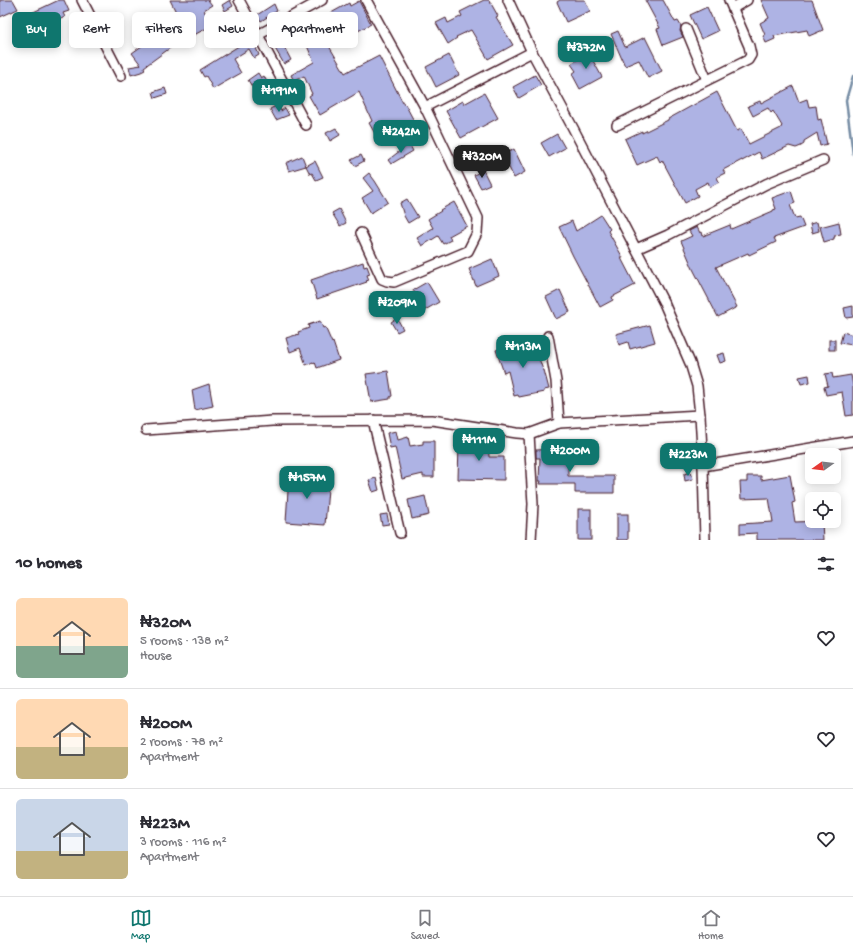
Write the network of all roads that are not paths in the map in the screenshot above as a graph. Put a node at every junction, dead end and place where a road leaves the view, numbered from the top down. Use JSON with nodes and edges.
{"nodes":[{"id":1,"x":82,"y":0,"type":"edge"},
{"id":2,"x":239,"y":0,"type":"edge"},
{"id":3,"x":322,"y":0,"type":"edge"},
{"id":4,"x":366,"y":0,"type":"edge"},
{"id":5,"x":508,"y":0,"type":"edge"},
{"id":6,"x":747,"y":0,"type":"edge"},
{"id":7,"x":732,"y":4,"type":"edge"},
{"id":8,"x":246,"y":12,"type":"edge"},
{"id":9,"x":686,"y":29,"type":"dead end"},
{"id":10,"x":259,"y":34,"type":"edge"},
{"id":11,"x":259,"y":37,"type":"edge"},
{"id":12,"x":532,"y":52,"type":"junction"},
{"id":13,"x":121,"y":76,"type":"dead end"},
{"id":14,"x":707,"y":80,"type":"junction"},
{"id":15,"x":426,"y":107,"type":"junction"},
{"id":16,"x":306,"y":125,"type":"dead end"},
{"id":17,"x":617,"y":125,"type":"dead end"},
{"id":18,"x":823,"y":160,"type":"dead end"},
{"id":19,"x":361,"y":233,"type":"dead end"},
{"id":20,"x":636,"y":250,"type":"junction"},
{"id":21,"x":548,"y":336,"type":"dead end"},
{"id":22,"x":700,"y":415,"type":"junction"},
{"id":23,"x":373,"y":420,"type":"junction"},
{"id":24,"x":559,"y":423,"type":"junction"},
{"id":25,"x":146,"y":430,"type":"dead end"},
{"id":26,"x":529,"y":434,"type":"junction"},
{"id":27,"x":853,"y":441,"type":"edge"},
{"id":28,"x":703,"y":466,"type":"junction"},
{"id":29,"x":400,"y":533,"type":"dead end"},
{"id":30,"x":531,"y":540,"type":"edge"},
{"id":31,"x":705,"y":540,"type":"edge"}],
"edges":[{"from":1,"to":13,"type":"street"},
{"from":2,"to":8,"type":"street"},
{"from":3,"to":10,"type":"street"},
{"from":4,"to":15,"type":"street"},
{"from":5,"to":12,"type":"street"},
{"from":6,"to":7,"type":"street"},
{"from":7,"to":14,"type":"street"},
{"from":9,"to":14,"type":"street"},
{"from":11,"to":16,"type":"street"},
{"from":12,"to":15,"type":"street"},
{"from":12,"to":20,"type":"street"},
{"from":14,"to":17,"type":"street"},
{"from":15,"to":19,"type":"street"},
{"from":18,"to":20,"type":"street"},
{"from":20,"to":22,"type":"street"},
{"from":21,"to":24,"type":"street"},
{"from":22,"to":24,"type":"street"},
{"from":22,"to":28,"type":"street"},
{"from":23,"to":25,"type":"street"},
{"from":23,"to":26,"type":"street"},
{"from":23,"to":29,"type":"street"},
{"from":24,"to":26,"type":"street"},
{"from":26,"to":30,"type":"street"},
{"from":27,"to":28,"type":"street"},
{"from":28,"to":31,"type":"street"}]}
